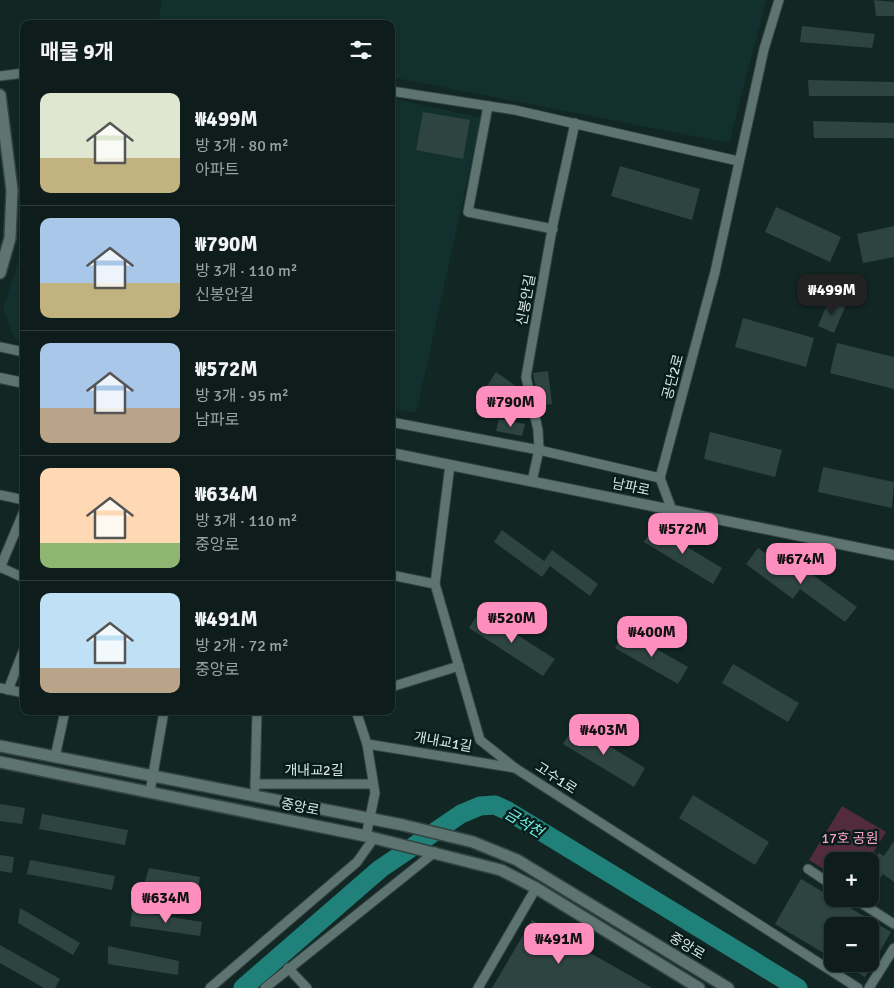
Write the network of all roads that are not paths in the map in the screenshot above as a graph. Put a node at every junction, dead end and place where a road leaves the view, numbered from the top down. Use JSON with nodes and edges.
{"nodes":[{"id":1,"x":779,"y":0,"type":"edge"},
{"id":2,"x":20,"y":74,"type":"edge"},
{"id":3,"x":0,"y":76,"type":"edge"},
{"id":4,"x":395,"y":92,"type":"edge"},
{"id":5,"x":0,"y":95,"type":"edge"},
{"id":6,"x":488,"y":106,"type":"junction"},
{"id":7,"x":575,"y":123,"type":"junction"},
{"id":8,"x":738,"y":161,"type":"junction"},
{"id":9,"x":553,"y":229,"type":"junction"},
{"id":10,"x":0,"y":273,"type":"edge"},
{"id":11,"x":0,"y":347,"type":"edge"},
{"id":12,"x":20,"y":351,"type":"edge"},
{"id":13,"x":0,"y":378,"type":"edge"},
{"id":14,"x":20,"y":382,"type":"edge"},
{"id":15,"x":395,"y":423,"type":"edge"},
{"id":16,"x":539,"y":450,"type":"junction"},
{"id":17,"x":395,"y":455,"type":"edge"},
{"id":18,"x":450,"y":465,"type":"junction"},
{"id":19,"x":660,"y":478,"type":"junction"},
{"id":20,"x":532,"y":481,"type":"junction"},
{"id":21,"x":0,"y":495,"type":"edge"},
{"id":22,"x":20,"y":499,"type":"edge"},
{"id":23,"x":672,"y":510,"type":"junction"},
{"id":24,"x":20,"y":520,"type":"edge"},
{"id":25,"x":894,"y":555,"type":"edge"},
{"id":26,"x":0,"y":568,"type":"edge"},
{"id":27,"x":20,"y":576,"type":"edge"},
{"id":28,"x":395,"y":576,"type":"edge"},
{"id":29,"x":435,"y":584,"type":"junction"},
{"id":30,"x":20,"y":658,"type":"edge"},
{"id":31,"x":459,"y":666,"type":"junction"},
{"id":32,"x":395,"y":686,"type":"edge"},
{"id":33,"x":4,"y":689,"type":"edge"},
{"id":34,"x":20,"y":692,"type":"edge"},
{"id":35,"x":64,"y":715,"type":"edge"},
{"id":36,"x":163,"y":715,"type":"edge"},
{"id":37,"x":257,"y":715,"type":"edge"},
{"id":38,"x":357,"y":715,"type":"edge"},
{"id":39,"x":367,"y":744,"type":"junction"},
{"id":40,"x":0,"y":746,"type":"edge"},
{"id":41,"x":55,"y":757,"type":"junction"},
{"id":42,"x":0,"y":762,"type":"edge"},
{"id":43,"x":515,"y":768,"type":"junction"},
{"id":44,"x":153,"y":776,"type":"junction"},
{"id":45,"x":255,"y":784,"type":"junction"},
{"id":46,"x":373,"y":784,"type":"junction"},
{"id":47,"x":150,"y":792,"type":"junction"},
{"id":48,"x":255,"y":796,"type":"junction"},
{"id":49,"x":370,"y":820,"type":"junction"},
{"id":50,"x":370,"y":837,"type":"junction"},
{"id":51,"x":435,"y":852,"type":"junction"},
{"id":52,"x":808,"y":870,"type":"dead end"},
{"id":53,"x":824,"y":880,"type":"edge"},
{"id":54,"x":536,"y":888,"type":"junction"},
{"id":55,"x":868,"y":907,"type":"edge"},
{"id":56,"x":894,"y":924,"type":"edge"},
{"id":57,"x":894,"y":948,"type":"edge"},
{"id":58,"x":288,"y":968,"type":"junction"},
{"id":59,"x":210,"y":988,"type":"edge"},
{"id":60,"x":265,"y":988,"type":"edge"},
{"id":61,"x":307,"y":988,"type":"edge"},
{"id":62,"x":478,"y":988,"type":"edge"},
{"id":63,"x":699,"y":988,"type":"edge"},
{"id":64,"x":728,"y":988,"type":"edge"},
{"id":65,"x":858,"y":988,"type":"edge"},
{"id":66,"x":869,"y":988,"type":"edge"}],
"edges":[{"from":1,"to":8,"type":"street","name":"공단2로"},
{"from":2,"to":3,"type":"street"},
{"from":4,"to":6,"type":"street"},
{"from":5,"to":10,"type":"main road"},
{"from":6,"to":7,"type":"street"},
{"from":6,"to":9,"type":"street"},
{"from":7,"to":8,"type":"street"},
{"from":7,"to":9,"type":"street","name":"신봉안길"},
{"from":8,"to":19,"type":"street","name":"공단2로"},
{"from":9,"to":16,"type":"street","name":"신봉안길"},
{"from":11,"to":12,"type":"street"},
{"from":13,"to":14,"type":"street"},
{"from":15,"to":16,"type":"street"},
{"from":16,"to":19,"type":"street"},
{"from":16,"to":20,"type":"street","name":"신봉안길"},
{"from":17,"to":18,"type":"street","name":"남파로"},
{"from":18,"to":20,"type":"street","name":"남파로"},
{"from":18,"to":29,"type":"street","name":"고수1로"},
{"from":19,"to":23,"type":"street"},
{"from":20,"to":23,"type":"street","name":"남파로"},
{"from":21,"to":22,"type":"street"},
{"from":23,"to":25,"type":"street","name":"남파로"},
{"from":24,"to":26,"type":"street"},
{"from":26,"to":27,"type":"street"},
{"from":28,"to":29,"type":"street"},
{"from":29,"to":31,"type":"street","name":"고수1로"},
{"from":30,"to":33,"type":"street"},
{"from":31,"to":32,"type":"street"},
{"from":31,"to":43,"type":"street","name":"고수1로"},
{"from":33,"to":34,"type":"street"},
{"from":35,"to":41,"type":"street"},
{"from":36,"to":44,"type":"street"},
{"from":37,"to":45,"type":"street"},
{"from":38,"to":39,"type":"street"},
{"from":39,"to":43,"type":"street","name":"개내교1길"},
{"from":39,"to":46,"type":"street"},
{"from":40,"to":41,"type":"main road","name":"중앙로"},
{"from":41,"to":44,"type":"main road","name":"중앙로"},
{"from":42,"to":47,"type":"main road","name":"중앙로"},
{"from":43,"to":65,"type":"street","name":"고수1로"},
{"from":44,"to":47,"type":"street"},
{"from":44,"to":48,"type":"main road","name":"중앙로"},
{"from":45,"to":46,"type":"street","name":"개내교2길"},
{"from":45,"to":48,"type":"street"},
{"from":46,"to":49,"type":"street"},
{"from":47,"to":50,"type":"main road","name":"중앙로"},
{"from":48,"to":49,"type":"main road","name":"중앙로"},
{"from":49,"to":50,"type":"street"},
{"from":49,"to":64,"type":"main road","name":"중앙로"},
{"from":50,"to":51,"type":"main road","name":"중앙로"},
{"from":50,"to":59,"type":"street"},
{"from":51,"to":54,"type":"main road"},
{"from":51,"to":58,"type":"street"},
{"from":52,"to":53,"type":"street"},
{"from":54,"to":62,"type":"street"},
{"from":54,"to":63,"type":"main road"},
{"from":55,"to":56,"type":"street"},
{"from":57,"to":66,"type":"street"},
{"from":58,"to":60,"type":"street"},
{"from":58,"to":61,"type":"street"}]}
